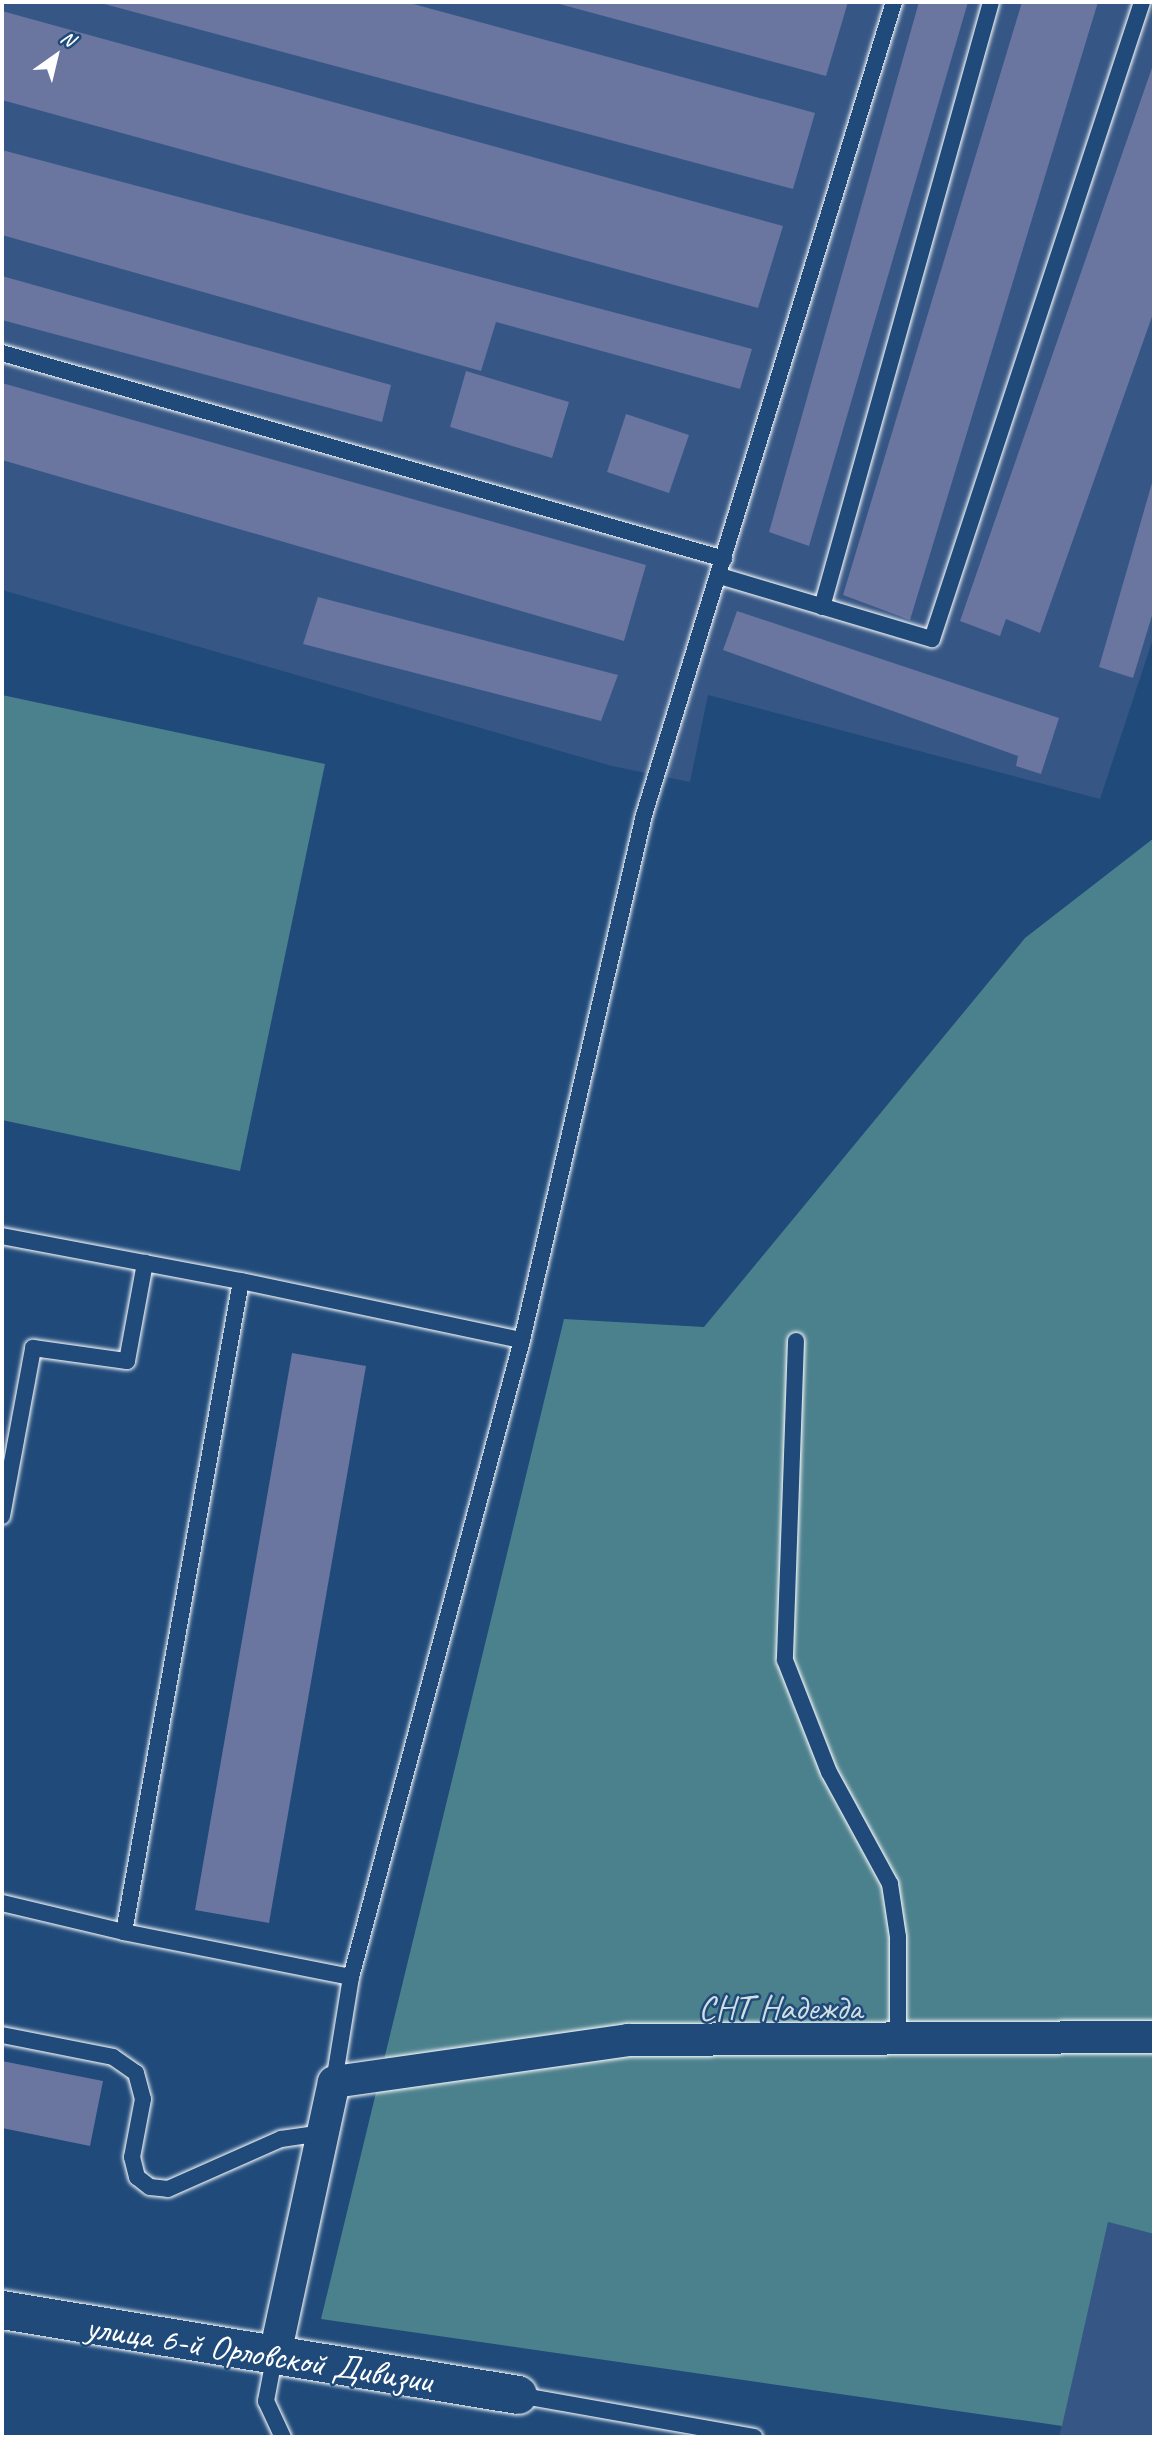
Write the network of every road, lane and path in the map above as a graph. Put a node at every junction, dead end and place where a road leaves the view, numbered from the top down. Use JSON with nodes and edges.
{"nodes":[{"id":1,"x":894,"y":2,"type":"edge"},
{"id":2,"x":991,"y":2,"type":"edge"},
{"id":3,"x":1142,"y":2,"type":"edge"},
{"id":4,"x":2,"y":353,"type":"edge"},
{"id":5,"x":724,"y":559,"type":"junction"},
{"id":6,"x":720,"y":576,"type":"junction"},
{"id":7,"x":822,"y":607,"type":"junction"},
{"id":8,"x":2,"y":1236,"type":"edge"},
{"id":9,"x":145,"y":1263,"type":"junction"},
{"id":10,"x":241,"y":1281,"type":"junction"},
{"id":11,"x":522,"y":1340,"type":"junction"},
{"id":12,"x":796,"y":1341,"type":"dead end"},
{"id":13,"x":2,"y":1516,"type":"edge"},
{"id":14,"x":2,"y":1903,"type":"edge"},
{"id":15,"x":124,"y":1932,"type":"junction"},
{"id":16,"x":351,"y":1977,"type":"junction"},
{"id":17,"x":2,"y":2035,"type":"edge"},
{"id":18,"x":1154,"y":2037,"type":"edge"},
{"id":19,"x":898,"y":2038,"type":"junction"},
{"id":20,"x":334,"y":2082,"type":"junction"},
{"id":21,"x":322,"y":2133,"type":"junction"},
{"id":22,"x":2,"y":2310,"type":"edge"},
{"id":23,"x":274,"y":2359,"type":"junction"},
{"id":24,"x":517,"y":2395,"type":"joint"},
{"id":25,"x":283,"y":2437,"type":"edge"},
{"id":26,"x":754,"y":2437,"type":"edge"}],
"edges":[{"from":1,"to":5,"type":"lane"},
{"from":2,"to":7,"type":"lane"},
{"from":3,"to":7,"type":"lane"},
{"from":4,"to":5,"type":"lane"},
{"from":5,"to":6,"type":"lane"},
{"from":6,"to":7,"type":"lane"},
{"from":6,"to":11,"type":"lane"},
{"from":8,"to":9,"type":"lane"},
{"from":9,"to":10,"type":"lane"},
{"from":9,"to":13,"type":"lane"},
{"from":10,"to":11,"type":"lane"},
{"from":10,"to":15,"type":"lane"},
{"from":11,"to":16,"type":"lane"},
{"from":12,"to":19,"type":"lane"},
{"from":14,"to":15,"type":"lane"},
{"from":15,"to":16,"type":"lane"},
{"from":16,"to":20,"type":"lane"},
{"from":17,"to":21,"type":"lane"},
{"from":18,"to":19,"type":"street"},
{"from":19,"to":20,"type":"street"},
{"from":20,"to":21,"type":"street"},
{"from":21,"to":23,"type":"street"},
{"from":22,"to":23,"type":"street","name":"улица 6-й Орловской Дивизии"},
{"from":23,"to":24,"type":"street","name":"улица 6-й Орловской Дивизии"},
{"from":23,"to":25,"type":"lane"},
{"from":24,"to":26,"type":"lane"}]}
